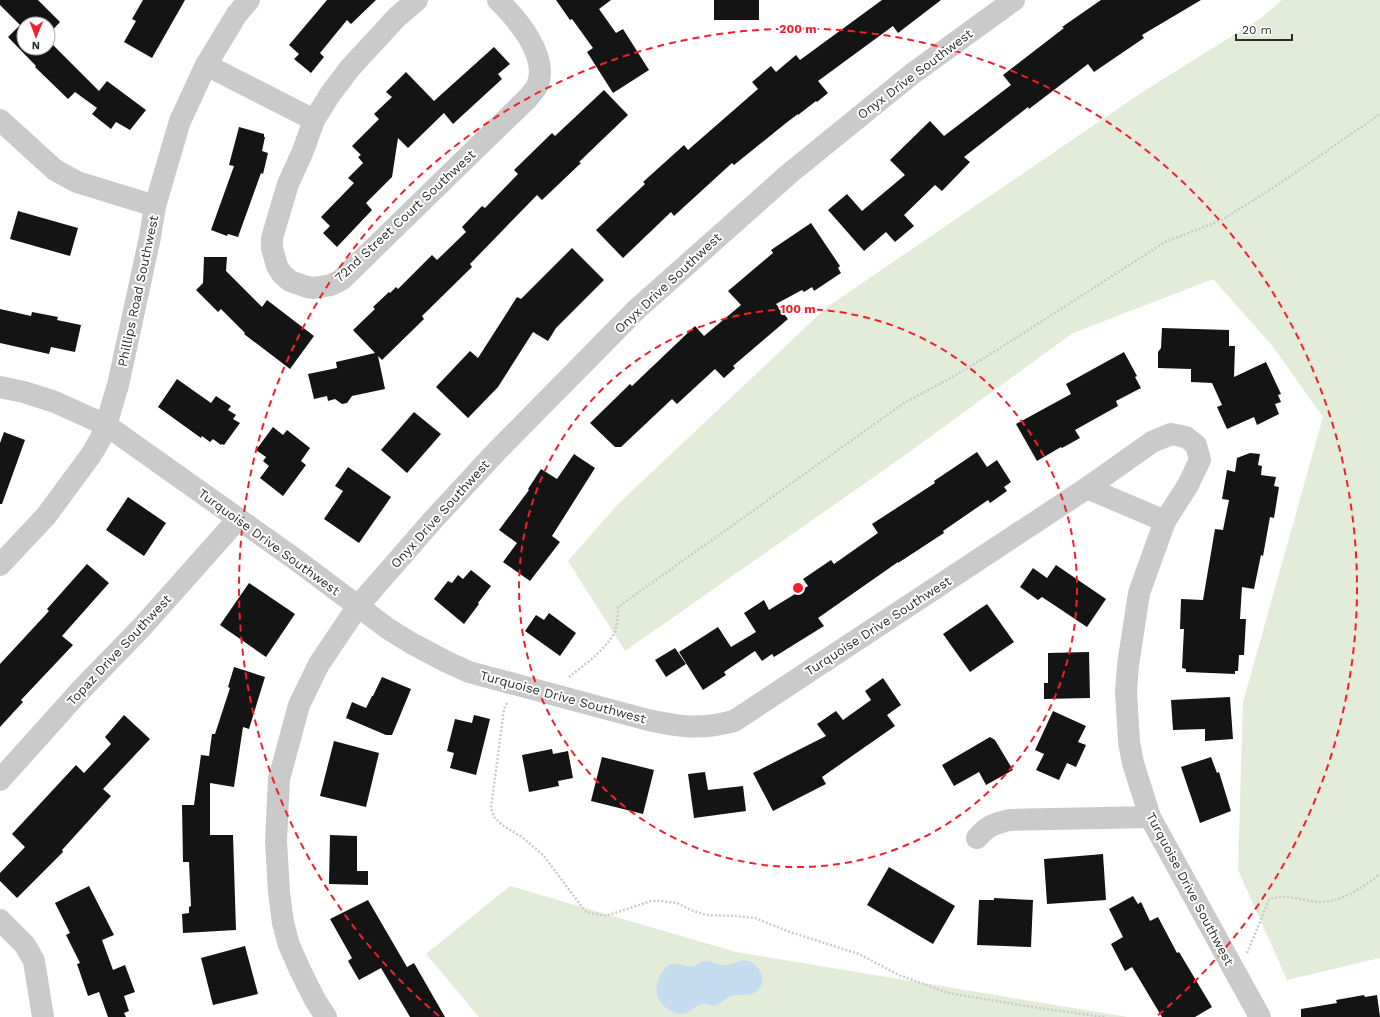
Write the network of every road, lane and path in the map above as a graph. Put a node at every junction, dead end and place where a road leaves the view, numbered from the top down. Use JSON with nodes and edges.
{"nodes":[{"id":1,"x":248,"y":0,"type":"edge"},
{"id":2,"x":417,"y":0,"type":"edge"},
{"id":3,"x":498,"y":0,"type":"edge"},
{"id":4,"x":1014,"y":0,"type":"edge"},
{"id":5,"x":206,"y":65,"type":"junction"},
{"id":6,"x":1380,"y":114,"type":"edge"},
{"id":7,"x":0,"y":120,"type":"edge"},
{"id":8,"x":314,"y":120,"type":"junction"},
{"id":9,"x":155,"y":206,"type":"junction"},
{"id":10,"x":0,"y":387,"type":"edge"},
{"id":11,"x":106,"y":425,"type":"junction"},
{"id":12,"x":1087,"y":488,"type":"junction"},
{"id":13,"x":238,"y":519,"type":"junction"},
{"id":14,"x":1165,"y":521,"type":"junction"},
{"id":15,"x":0,"y":565,"type":"edge"},
{"id":16,"x":358,"y":606,"type":"junction"},
{"id":17,"x":514,"y":684,"type":"junction"},
{"id":18,"x":549,"y":694,"type":"junction"},
{"id":19,"x":0,"y":780,"type":"edge"},
{"id":20,"x":1150,"y":817,"type":"junction"},
{"id":21,"x":977,"y":838,"type":"dead end"},
{"id":22,"x":1380,"y":874,"type":"edge"},
{"id":23,"x":0,"y":920,"type":"edge"},
{"id":24,"x":1238,"y":977,"type":"junction"},
{"id":25,"x":43,"y":1017,"type":"edge"},
{"id":26,"x":326,"y":1017,"type":"edge"},
{"id":27,"x":1105,"y":1017,"type":"edge"},
{"id":28,"x":1260,"y":1017,"type":"edge"}],
"edges":[{"from":1,"to":5,"type":"street","name":"Phillips Road Southwest"},
{"from":2,"to":8,"type":"street","name":"72nd Street Court Southwest"},
{"from":3,"to":8,"type":"street","name":"72nd Street Court Southwest"},
{"from":4,"to":16,"type":"street","name":"Onyx Drive Southwest"},
{"from":5,"to":8,"type":"street"},
{"from":5,"to":9,"type":"street","name":"Phillips Road Southwest"},
{"from":6,"to":18,"type":"path"},
{"from":7,"to":9,"type":"street"},
{"from":9,"to":11,"type":"street","name":"Phillips Road Southwest"},
{"from":10,"to":11,"type":"street","name":"Turquoise Drive Southwest"},
{"from":11,"to":13,"type":"street","name":"Turquoise Drive Southwest"},
{"from":11,"to":15,"type":"street","name":"Phillips Road Southwest"},
{"from":12,"to":14,"type":"street"},
{"from":12,"to":14,"type":"street","name":"Turquoise Drive Southwest"},
{"from":12,"to":18,"type":"street","name":"Turquoise Drive Southwest"},
{"from":13,"to":16,"type":"street","name":"Turquoise Drive Southwest"},
{"from":13,"to":19,"type":"street","name":"Topaz Drive Southwest"},
{"from":14,"to":20,"type":"street","name":"Turquoise Drive Southwest"},
{"from":16,"to":17,"type":"street","name":"Turquoise Drive Southwest"},
{"from":16,"to":26,"type":"street","name":"Onyx Drive Southwest"},
{"from":17,"to":18,"type":"street","name":"Turquoise Drive Southwest"},
{"from":17,"to":27,"type":"path"},
{"from":20,"to":21,"type":"street"},
{"from":20,"to":24,"type":"street","name":"Turquoise Drive Southwest"},
{"from":22,"to":24,"type":"path"},
{"from":23,"to":25,"type":"street"},
{"from":24,"to":28,"type":"street","name":"Turquoise Drive Southwest"}]}
